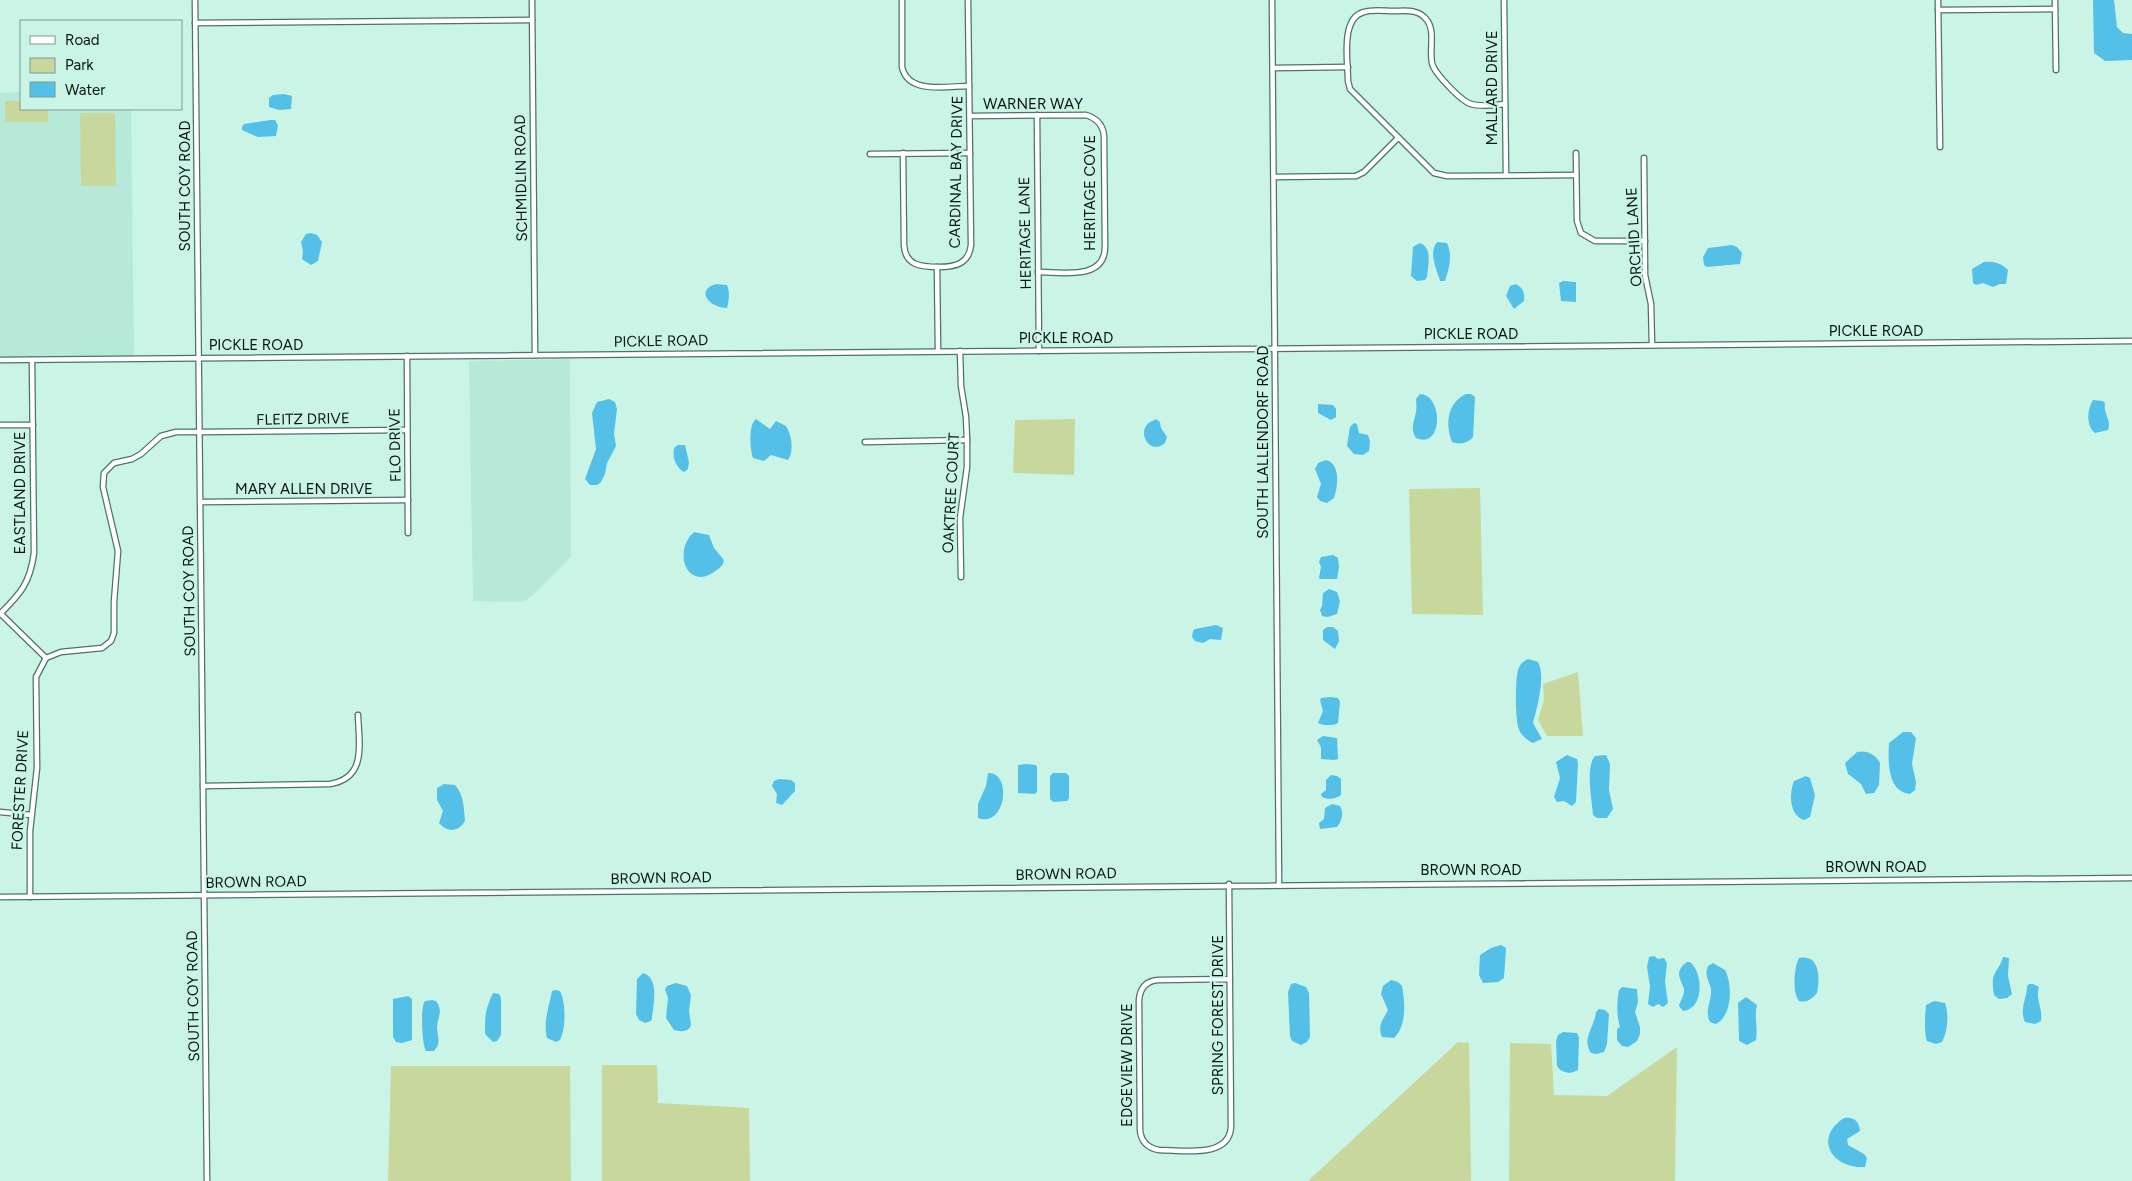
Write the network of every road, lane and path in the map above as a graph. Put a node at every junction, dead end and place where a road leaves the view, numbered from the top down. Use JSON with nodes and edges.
{"nodes":[{"id":1,"x":195,"y":0,"type":"edge"},
{"id":2,"x":532,"y":0,"type":"edge"},
{"id":3,"x":902,"y":0,"type":"edge"},
{"id":4,"x":968,"y":0,"type":"edge"},
{"id":5,"x":1272,"y":0,"type":"edge"},
{"id":6,"x":1504,"y":0,"type":"edge"},
{"id":7,"x":1938,"y":0,"type":"edge"},
{"id":8,"x":2055,"y":0,"type":"edge"},
{"id":9,"x":2055,"y":9,"type":"junction"},
{"id":10,"x":1938,"y":10,"type":"junction"},
{"id":11,"x":532,"y":20,"type":"junction"},
{"id":12,"x":195,"y":23,"type":"junction"},
{"id":13,"x":1348,"y":67,"type":"junction"},
{"id":14,"x":1273,"y":68,"type":"junction"},
{"id":15,"x":2056,"y":70,"type":"dead end"},
{"id":16,"x":969,"y":86,"type":"junction"},
{"id":17,"x":1505,"y":104,"type":"junction"},
{"id":18,"x":970,"y":116,"type":"junction"},
{"id":19,"x":1037,"y":116,"type":"junction"},
{"id":20,"x":1096,"y":120,"type":"joint"},
{"id":21,"x":1398,"y":138,"type":"junction"},
{"id":22,"x":1940,"y":146,"type":"dead end"},
{"id":23,"x":903,"y":153,"type":"junction"},
{"id":24,"x":970,"y":153,"type":"junction"},
{"id":25,"x":1576,"y":153,"type":"dead end"},
{"id":26,"x":870,"y":154,"type":"dead end"},
{"id":27,"x":1644,"y":158,"type":"dead end"},
{"id":28,"x":1506,"y":175,"type":"junction"},
{"id":29,"x":1576,"y":175,"type":"junction"},
{"id":30,"x":1274,"y":177,"type":"junction"},
{"id":31,"x":1645,"y":241,"type":"junction"},
{"id":32,"x":937,"y":267,"type":"junction"},
{"id":33,"x":1038,"y":272,"type":"junction"},
{"id":34,"x":2132,"y":341,"type":"edge"},
{"id":35,"x":1652,"y":345,"type":"junction"},
{"id":36,"x":1275,"y":349,"type":"junction"},
{"id":37,"x":938,"y":351,"type":"junction"},
{"id":38,"x":960,"y":351,"type":"junction"},
{"id":39,"x":1039,"y":351,"type":"junction"},
{"id":40,"x":535,"y":355,"type":"junction"},
{"id":41,"x":407,"y":356,"type":"junction"},
{"id":42,"x":199,"y":358,"type":"junction"},
{"id":43,"x":0,"y":360,"type":"edge"},
{"id":44,"x":32,"y":360,"type":"junction"},
{"id":45,"x":33,"y":424,"type":"junction"},
{"id":46,"x":0,"y":425,"type":"edge"},
{"id":47,"x":407,"y":430,"type":"junction"},
{"id":48,"x":200,"y":432,"type":"junction"},
{"id":49,"x":967,"y":440,"type":"junction"},
{"id":50,"x":865,"y":442,"type":"dead end"},
{"id":51,"x":408,"y":500,"type":"junction"},
{"id":52,"x":201,"y":502,"type":"junction"},
{"id":53,"x":408,"y":533,"type":"dead end"},
{"id":54,"x":960,"y":577,"type":"dead end"},
{"id":55,"x":0,"y":614,"type":"edge"},
{"id":56,"x":46,"y":658,"type":"junction"},
{"id":57,"x":358,"y":716,"type":"dead end"},
{"id":58,"x":203,"y":786,"type":"junction"},
{"id":59,"x":0,"y":812,"type":"edge"},
{"id":60,"x":31,"y":815,"type":"junction"},
{"id":61,"x":2132,"y":878,"type":"edge"},
{"id":62,"x":1229,"y":884,"type":"junction"},
{"id":63,"x":1279,"y":884,"type":"junction"},
{"id":64,"x":204,"y":895,"type":"junction"},
{"id":65,"x":0,"y":897,"type":"edge"},
{"id":66,"x":30,"y":897,"type":"junction"},
{"id":67,"x":1230,"y":979,"type":"junction"},
{"id":68,"x":1225,"y":1143,"type":"joint"},
{"id":69,"x":207,"y":1181,"type":"edge"}],
"edges":[{"from":1,"to":12,"type":"street","name":"SOUTH COY ROAD"},
{"from":2,"to":11,"type":"street","name":"SCHMIDLIN ROAD"},
{"from":3,"to":16,"type":"street"},
{"from":4,"to":16,"type":"street","name":"CARDINAL BAY DRIVE"},
{"from":5,"to":14,"type":"street","name":"SOUTH LALLENDORF ROAD"},
{"from":6,"to":17,"type":"street","name":"MALLARD DRIVE"},
{"from":7,"to":10,"type":"street"},
{"from":8,"to":9,"type":"street"},
{"from":9,"to":10,"type":"street"},
{"from":9,"to":15,"type":"street"},
{"from":10,"to":22,"type":"street"},
{"from":11,"to":12,"type":"street"},
{"from":11,"to":40,"type":"street","name":"SCHMIDLIN ROAD"},
{"from":12,"to":42,"type":"street","name":"SOUTH COY ROAD"},
{"from":13,"to":14,"type":"street"},
{"from":13,"to":17,"type":"street"},
{"from":13,"to":21,"type":"street"},
{"from":14,"to":30,"type":"street","name":"SOUTH LALLENDORF ROAD"},
{"from":16,"to":18,"type":"street","name":"CARDINAL BAY DRIVE"},
{"from":17,"to":28,"type":"street","name":"MALLARD DRIVE"},
{"from":18,"to":19,"type":"street","name":"WARNER WAY"},
{"from":18,"to":24,"type":"street","name":"CARDINAL BAY DRIVE"},
{"from":19,"to":20,"type":"street","name":"WARNER WAY"},
{"from":19,"to":33,"type":"street","name":"HERITAGE LANE"},
{"from":20,"to":33,"type":"street","name":"HERITAGE COVE"},
{"from":21,"to":28,"type":"street"},
{"from":21,"to":30,"type":"street"},
{"from":23,"to":24,"type":"street"},
{"from":23,"to":26,"type":"street"},
{"from":23,"to":32,"type":"street"},
{"from":24,"to":32,"type":"street","name":"CARDINAL BAY DRIVE"},
{"from":25,"to":29,"type":"street"},
{"from":27,"to":31,"type":"street","name":"ORCHID LANE"},
{"from":28,"to":29,"type":"street"},
{"from":29,"to":31,"type":"street"},
{"from":30,"to":36,"type":"street","name":"SOUTH LALLENDORF ROAD"},
{"from":31,"to":35,"type":"street","name":"ORCHID LANE"},
{"from":32,"to":37,"type":"street","name":"CARDINAL BAY DRIVE"},
{"from":33,"to":39,"type":"street","name":"HERITAGE LANE"},
{"from":34,"to":35,"type":"street","name":"PICKLE ROAD"},
{"from":35,"to":36,"type":"street","name":"PICKLE ROAD"},
{"from":36,"to":39,"type":"street","name":"PICKLE ROAD"},
{"from":36,"to":63,"type":"street","name":"SOUTH LALLENDORF ROAD"},
{"from":37,"to":38,"type":"street","name":"PICKLE ROAD"},
{"from":37,"to":40,"type":"street","name":"PICKLE ROAD"},
{"from":38,"to":39,"type":"street","name":"PICKLE ROAD"},
{"from":38,"to":49,"type":"street","name":"OAKTREE COURT"},
{"from":40,"to":41,"type":"street","name":"PICKLE ROAD"},
{"from":41,"to":42,"type":"street","name":"PICKLE ROAD"},
{"from":41,"to":47,"type":"street","name":"FLO DRIVE"},
{"from":42,"to":44,"type":"street","name":"PICKLE ROAD"},
{"from":42,"to":48,"type":"street","name":"SOUTH COY ROAD"},
{"from":43,"to":44,"type":"street","name":"PICKLE ROAD"},
{"from":44,"to":45,"type":"street","name":"EASTLAND DRIVE"},
{"from":45,"to":46,"type":"street"},
{"from":45,"to":55,"type":"street","name":"EASTLAND DRIVE"},
{"from":47,"to":48,"type":"street","name":"FLEITZ DRIVE"},
{"from":47,"to":51,"type":"street","name":"FLO DRIVE"},
{"from":48,"to":52,"type":"street","name":"SOUTH COY ROAD"},
{"from":48,"to":56,"type":"street","name":"FLEITZ DRIVE"},
{"from":49,"to":50,"type":"street"},
{"from":49,"to":54,"type":"street","name":"OAKTREE COURT"},
{"from":51,"to":52,"type":"street","name":"MARY ALLEN DRIVE"},
{"from":51,"to":53,"type":"street","name":"FLO DRIVE"},
{"from":52,"to":58,"type":"street","name":"SOUTH COY ROAD"},
{"from":55,"to":56,"type":"street"},
{"from":56,"to":60,"type":"street","name":"FORESTER DRIVE"},
{"from":57,"to":58,"type":"street"},
{"from":58,"to":64,"type":"street","name":"SOUTH COY ROAD"},
{"from":59,"to":60,"type":"street"},
{"from":60,"to":66,"type":"street","name":"FORESTER DRIVE"},
{"from":61,"to":63,"type":"street","name":"BROWN ROAD"},
{"from":62,"to":63,"type":"street","name":"BROWN ROAD"},
{"from":62,"to":64,"type":"street","name":"BROWN ROAD"},
{"from":62,"to":67,"type":"street","name":"SPRING FOREST DRIVE"},
{"from":64,"to":66,"type":"street","name":"BROWN ROAD"},
{"from":64,"to":69,"type":"street","name":"SOUTH COY ROAD"},
{"from":65,"to":66,"type":"street","name":"BROWN ROAD"},
{"from":67,"to":68,"type":"street","name":"SPRING FOREST DRIVE"},
{"from":67,"to":68,"type":"street","name":"EDGEVIEW DRIVE"}]}
